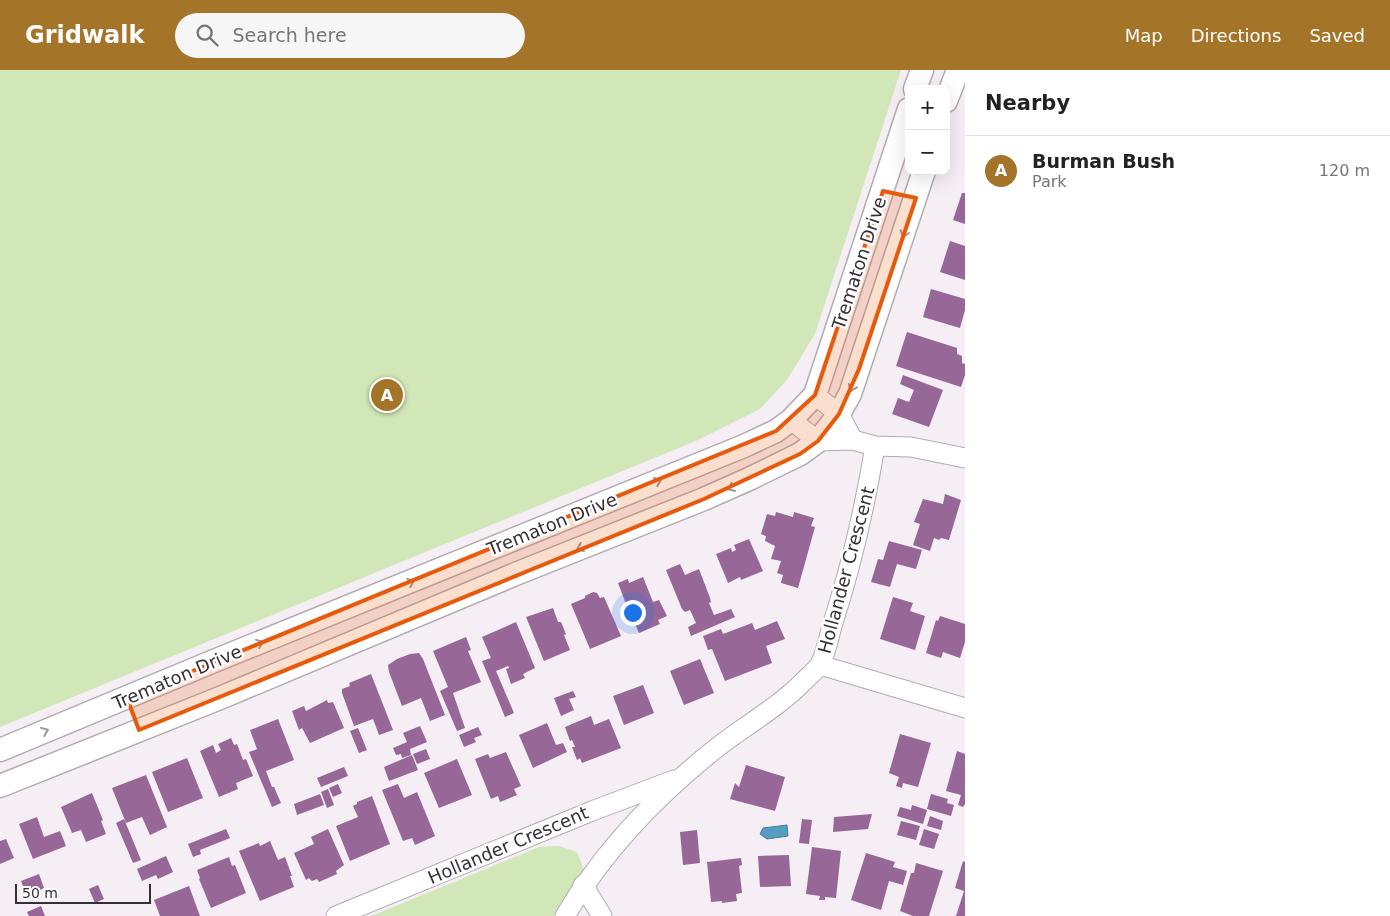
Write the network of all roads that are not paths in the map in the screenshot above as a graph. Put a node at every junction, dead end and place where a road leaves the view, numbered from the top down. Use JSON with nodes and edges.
{"nodes":[{"id":1,"x":922,"y":70,"type":"edge"},
{"id":2,"x":958,"y":70,"type":"edge"},
{"id":3,"x":916,"y":85,"type":"edge"},
{"id":4,"x":950,"y":91,"type":"edge"},
{"id":5,"x":905,"y":122,"type":"edge"},
{"id":6,"x":923,"y":175,"type":"edge"},
{"id":7,"x":883,"y":191,"type":"junction"},
{"id":8,"x":916,"y":198,"type":"junction"},
{"id":9,"x":815,"y":396,"type":"junction"},
{"id":10,"x":839,"y":414,"type":"junction"},
{"id":11,"x":791,"y":420,"type":"junction"},
{"id":12,"x":853,"y":440,"type":"junction"},
{"id":13,"x":818,"y":441,"type":"junction"},
{"id":14,"x":875,"y":446,"type":"junction"},
{"id":15,"x":965,"y":458,"type":"edge"},
{"id":16,"x":627,"y":494,"type":"junction"},
{"id":17,"x":640,"y":524,"type":"junction"},
{"id":18,"x":437,"y":571,"type":"junction"},
{"id":19,"x":449,"y":602,"type":"junction"},
{"id":20,"x":301,"y":626,"type":"junction"},
{"id":21,"x":312,"y":659,"type":"junction"},
{"id":22,"x":820,"y":665,"type":"junction"},
{"id":23,"x":127,"y":698,"type":"junction"},
{"id":24,"x":965,"y":708,"type":"edge"},
{"id":25,"x":139,"y":730,"type":"junction"},
{"id":26,"x":0,"y":750,"type":"edge"},
{"id":27,"x":681,"y":777,"type":"junction"},
{"id":28,"x":0,"y":786,"type":"edge"},
{"id":29,"x":583,"y":885,"type":"junction"},
{"id":30,"x":336,"y":916,"type":"edge"},
{"id":31,"x":565,"y":916,"type":"edge"},
{"id":32,"x":602,"y":916,"type":"edge"}],
"edges":[{"from":1,"to":3,"type":"street"},
{"from":2,"to":4,"type":"street"},
{"from":5,"to":7,"type":"street","name":"Trematon Drive"},
{"from":6,"to":8,"type":"street","name":"Trematon Drive"},
{"from":7,"to":8,"type":"street"},
{"from":7,"to":9,"type":"street","name":"Trematon Drive"},
{"from":8,"to":10,"type":"street","name":"Trematon Drive","one_way":true},
{"from":9,"to":10,"type":"street"},
{"from":9,"to":11,"type":"street","name":"Trematon Drive"},
{"from":10,"to":12,"type":"street"},
{"from":10,"to":13,"type":"street","name":"Trematon Drive"},
{"from":11,"to":13,"type":"street"},
{"from":16,"to":11,"type":"street","name":"Trematon Drive","one_way":true},
{"from":12,"to":13,"type":"street"},
{"from":12,"to":14,"type":"street"},
{"from":13,"to":17,"type":"street","name":"Trematon Drive","one_way":true},
{"from":14,"to":15,"type":"street"},
{"from":14,"to":22,"type":"street","name":"Hollander Crescent"},
{"from":16,"to":17,"type":"street"},
{"from":16,"to":18,"type":"street","name":"Trematon Drive"},
{"from":17,"to":19,"type":"street","name":"Trematon Drive","one_way":true},
{"from":18,"to":19,"type":"street"},
{"from":20,"to":18,"type":"street","name":"Trematon Drive","one_way":true},
{"from":19,"to":21,"type":"street","name":"Trematon Drive"},
{"from":20,"to":21,"type":"street"},
{"from":23,"to":20,"type":"street","name":"Trematon Drive","one_way":true},
{"from":21,"to":25,"type":"street","name":"Trematon Drive"},
{"from":22,"to":24,"type":"street"},
{"from":22,"to":27,"type":"street","name":"Hollander Crescent"},
{"from":23,"to":25,"type":"street"},
{"from":26,"to":23,"type":"street","name":"Trematon Drive","one_way":true},
{"from":25,"to":28,"type":"street","name":"Trematon Drive"},
{"from":27,"to":29,"type":"street","name":"Hollander Crescent"},
{"from":27,"to":30,"type":"street","name":"Hollander Crescent"},
{"from":29,"to":31,"type":"street","name":"Hollander Crescent"},
{"from":29,"to":32,"type":"street"}]}
